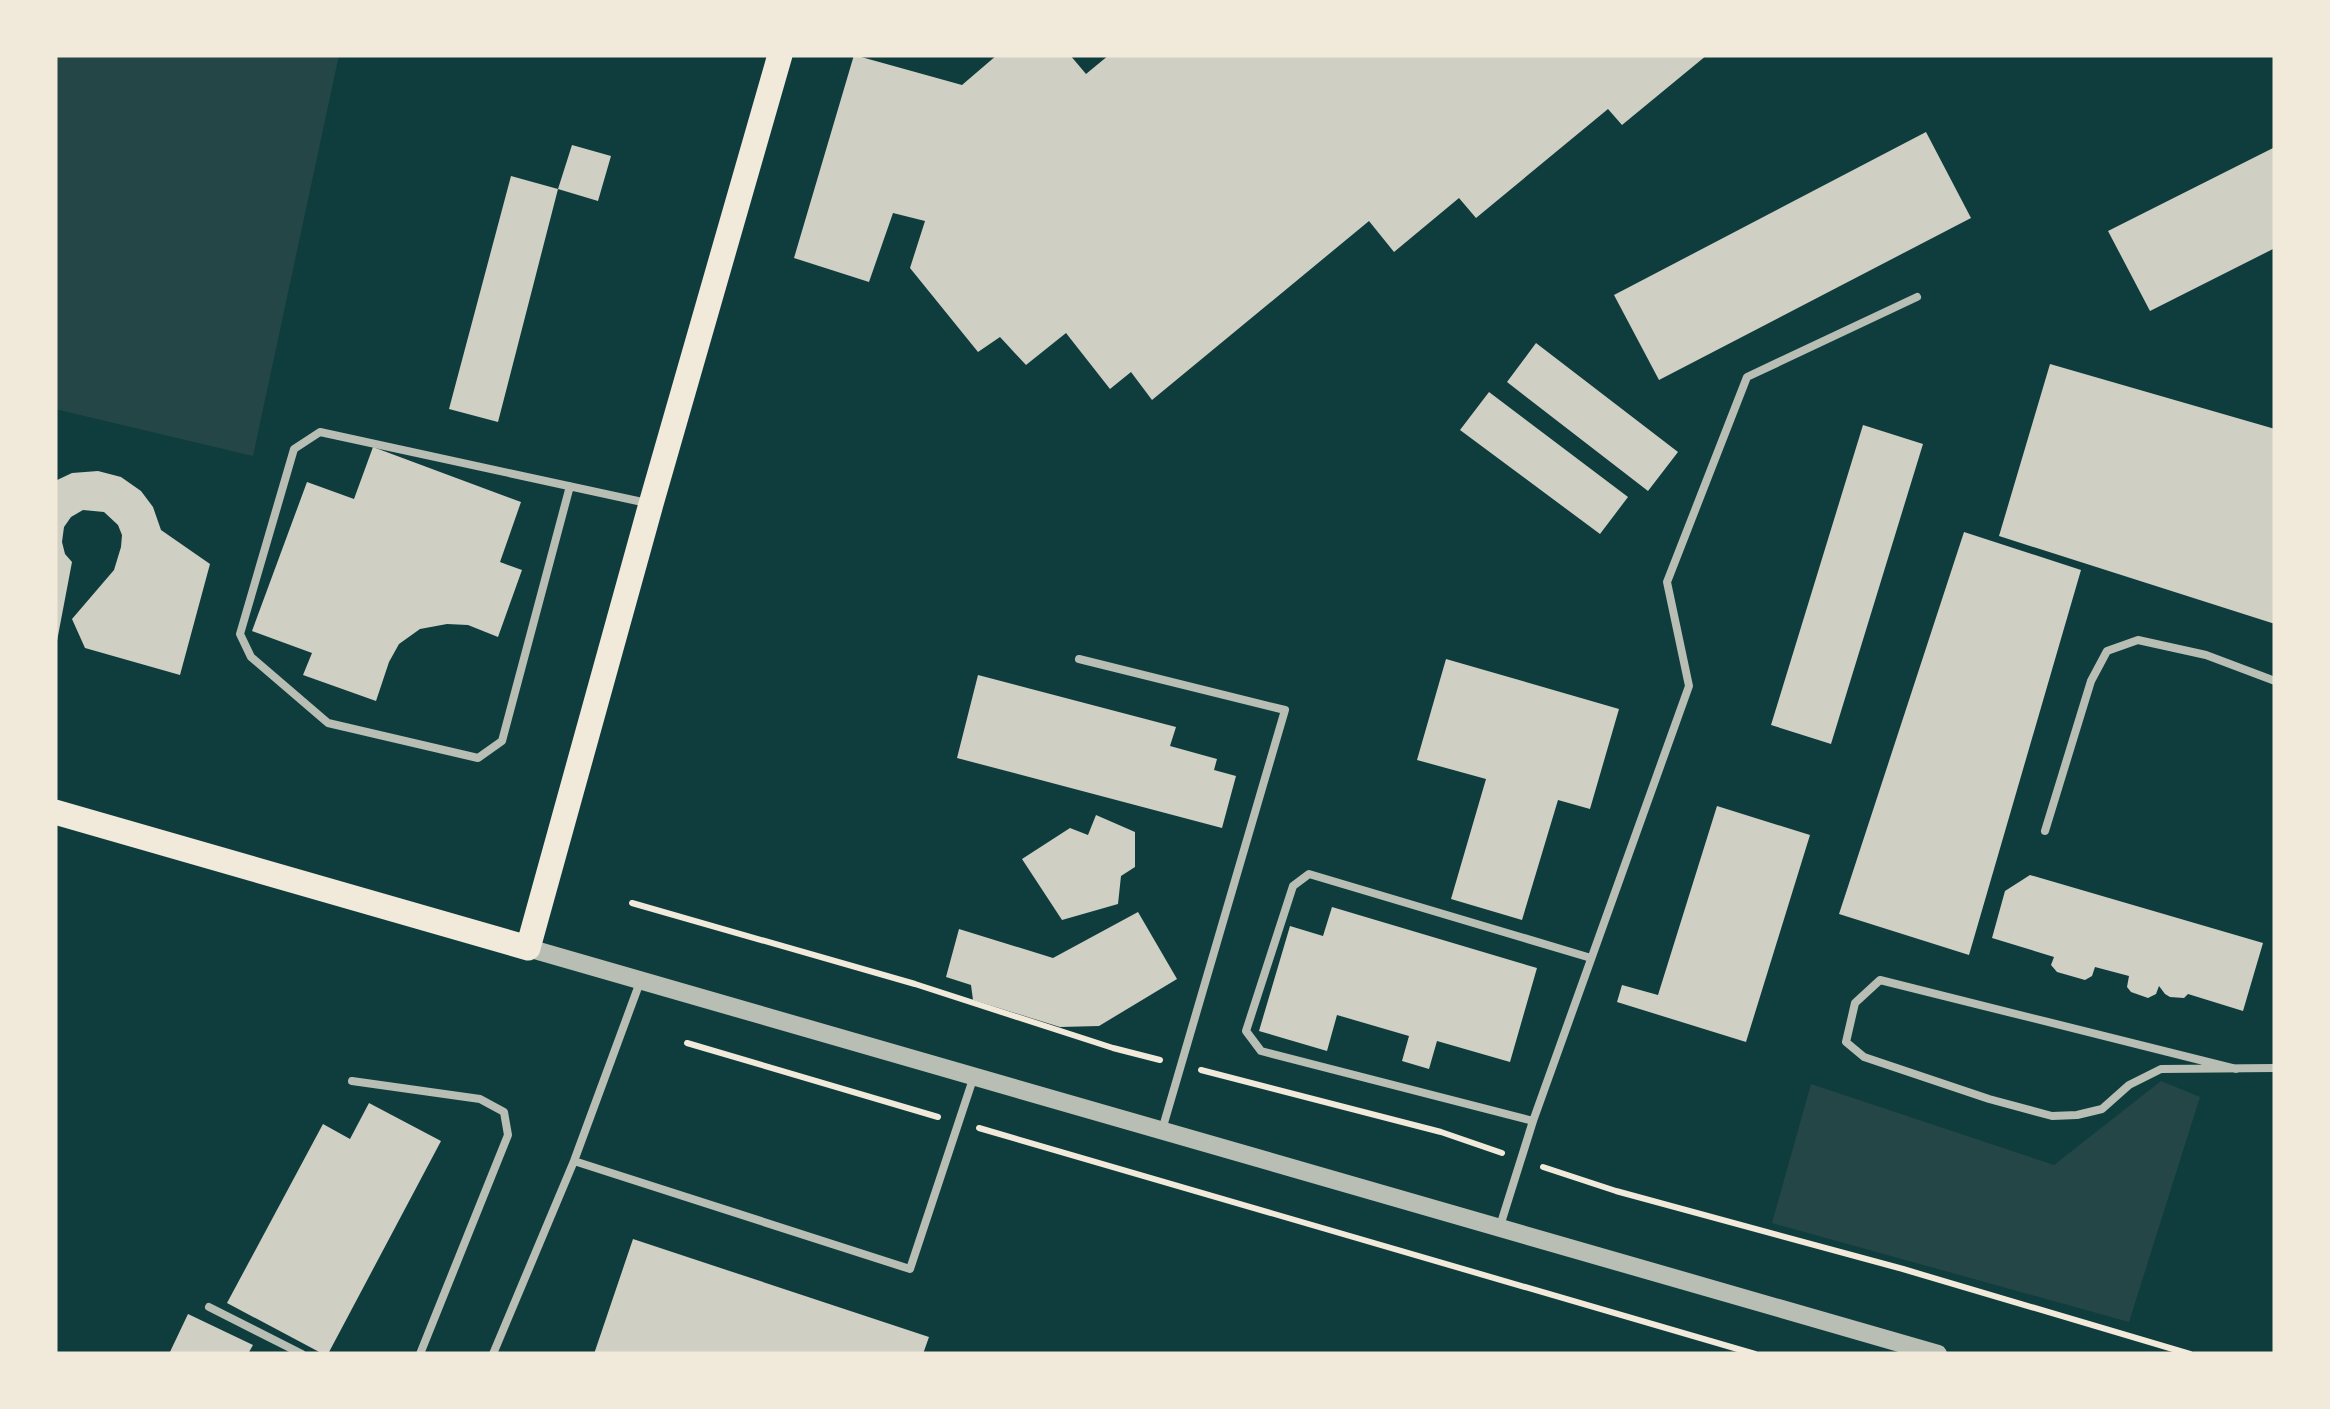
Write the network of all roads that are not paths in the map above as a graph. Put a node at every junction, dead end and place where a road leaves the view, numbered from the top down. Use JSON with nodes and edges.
{"nodes":[{"id":1,"x":780,"y":55,"type":"edge"},
{"id":2,"x":1917,"y":296,"type":"dead end"},
{"id":3,"x":570,"y":486,"type":"junction"},
{"id":4,"x":651,"y":504,"type":"junction"},
{"id":5,"x":1079,"y":659,"type":"dead end"},
{"id":6,"x":2275,"y":681,"type":"edge"},
{"id":7,"x":55,"y":812,"type":"edge"},
{"id":8,"x":2045,"y":831,"type":"dead end"},
{"id":9,"x":528,"y":948,"type":"junction"},
{"id":10,"x":1592,"y":958,"type":"junction"},
{"id":11,"x":641,"y":981,"type":"junction"},
{"id":12,"x":2275,"y":1068,"type":"edge"},
{"id":13,"x":2236,"y":1069,"type":"junction"},
{"id":14,"x":974,"y":1075,"type":"junction"},
{"id":15,"x":352,"y":1081,"type":"dead end"},
{"id":16,"x":1533,"y":1121,"type":"junction"},
{"id":17,"x":1162,"y":1130,"type":"junction"},
{"id":18,"x":574,"y":1161,"type":"junction"},
{"id":19,"x":1499,"y":1228,"type":"junction"},
{"id":20,"x":209,"y":1307,"type":"dead end"},
{"id":21,"x":302,"y":1354,"type":"edge"},
{"id":22,"x":420,"y":1354,"type":"edge"},
{"id":23,"x":493,"y":1354,"type":"edge"},
{"id":24,"x":1938,"y":1354,"type":"edge"}],
"edges":[{"from":1,"to":4,"type":"main road"},
{"from":2,"to":10,"type":"lane"},
{"from":3,"to":3,"type":"lane"},
{"from":3,"to":4,"type":"lane"},
{"from":4,"to":9,"type":"main road"},
{"from":5,"to":17,"type":"lane"},
{"from":6,"to":8,"type":"lane"},
{"from":7,"to":9,"type":"main road"},
{"from":9,"to":11,"type":"street"},
{"from":10,"to":16,"type":"lane"},
{"from":10,"to":16,"type":"lane"},
{"from":11,"to":14,"type":"street"},
{"from":11,"to":18,"type":"lane"},
{"from":12,"to":13,"type":"lane"},
{"from":13,"to":13,"type":"lane"},
{"from":14,"to":17,"type":"street"},
{"from":14,"to":18,"type":"lane"},
{"from":15,"to":22,"type":"lane"},
{"from":16,"to":19,"type":"lane"},
{"from":17,"to":19,"type":"street"},
{"from":18,"to":23,"type":"lane"},
{"from":19,"to":24,"type":"street"},
{"from":20,"to":21,"type":"lane"}]}
